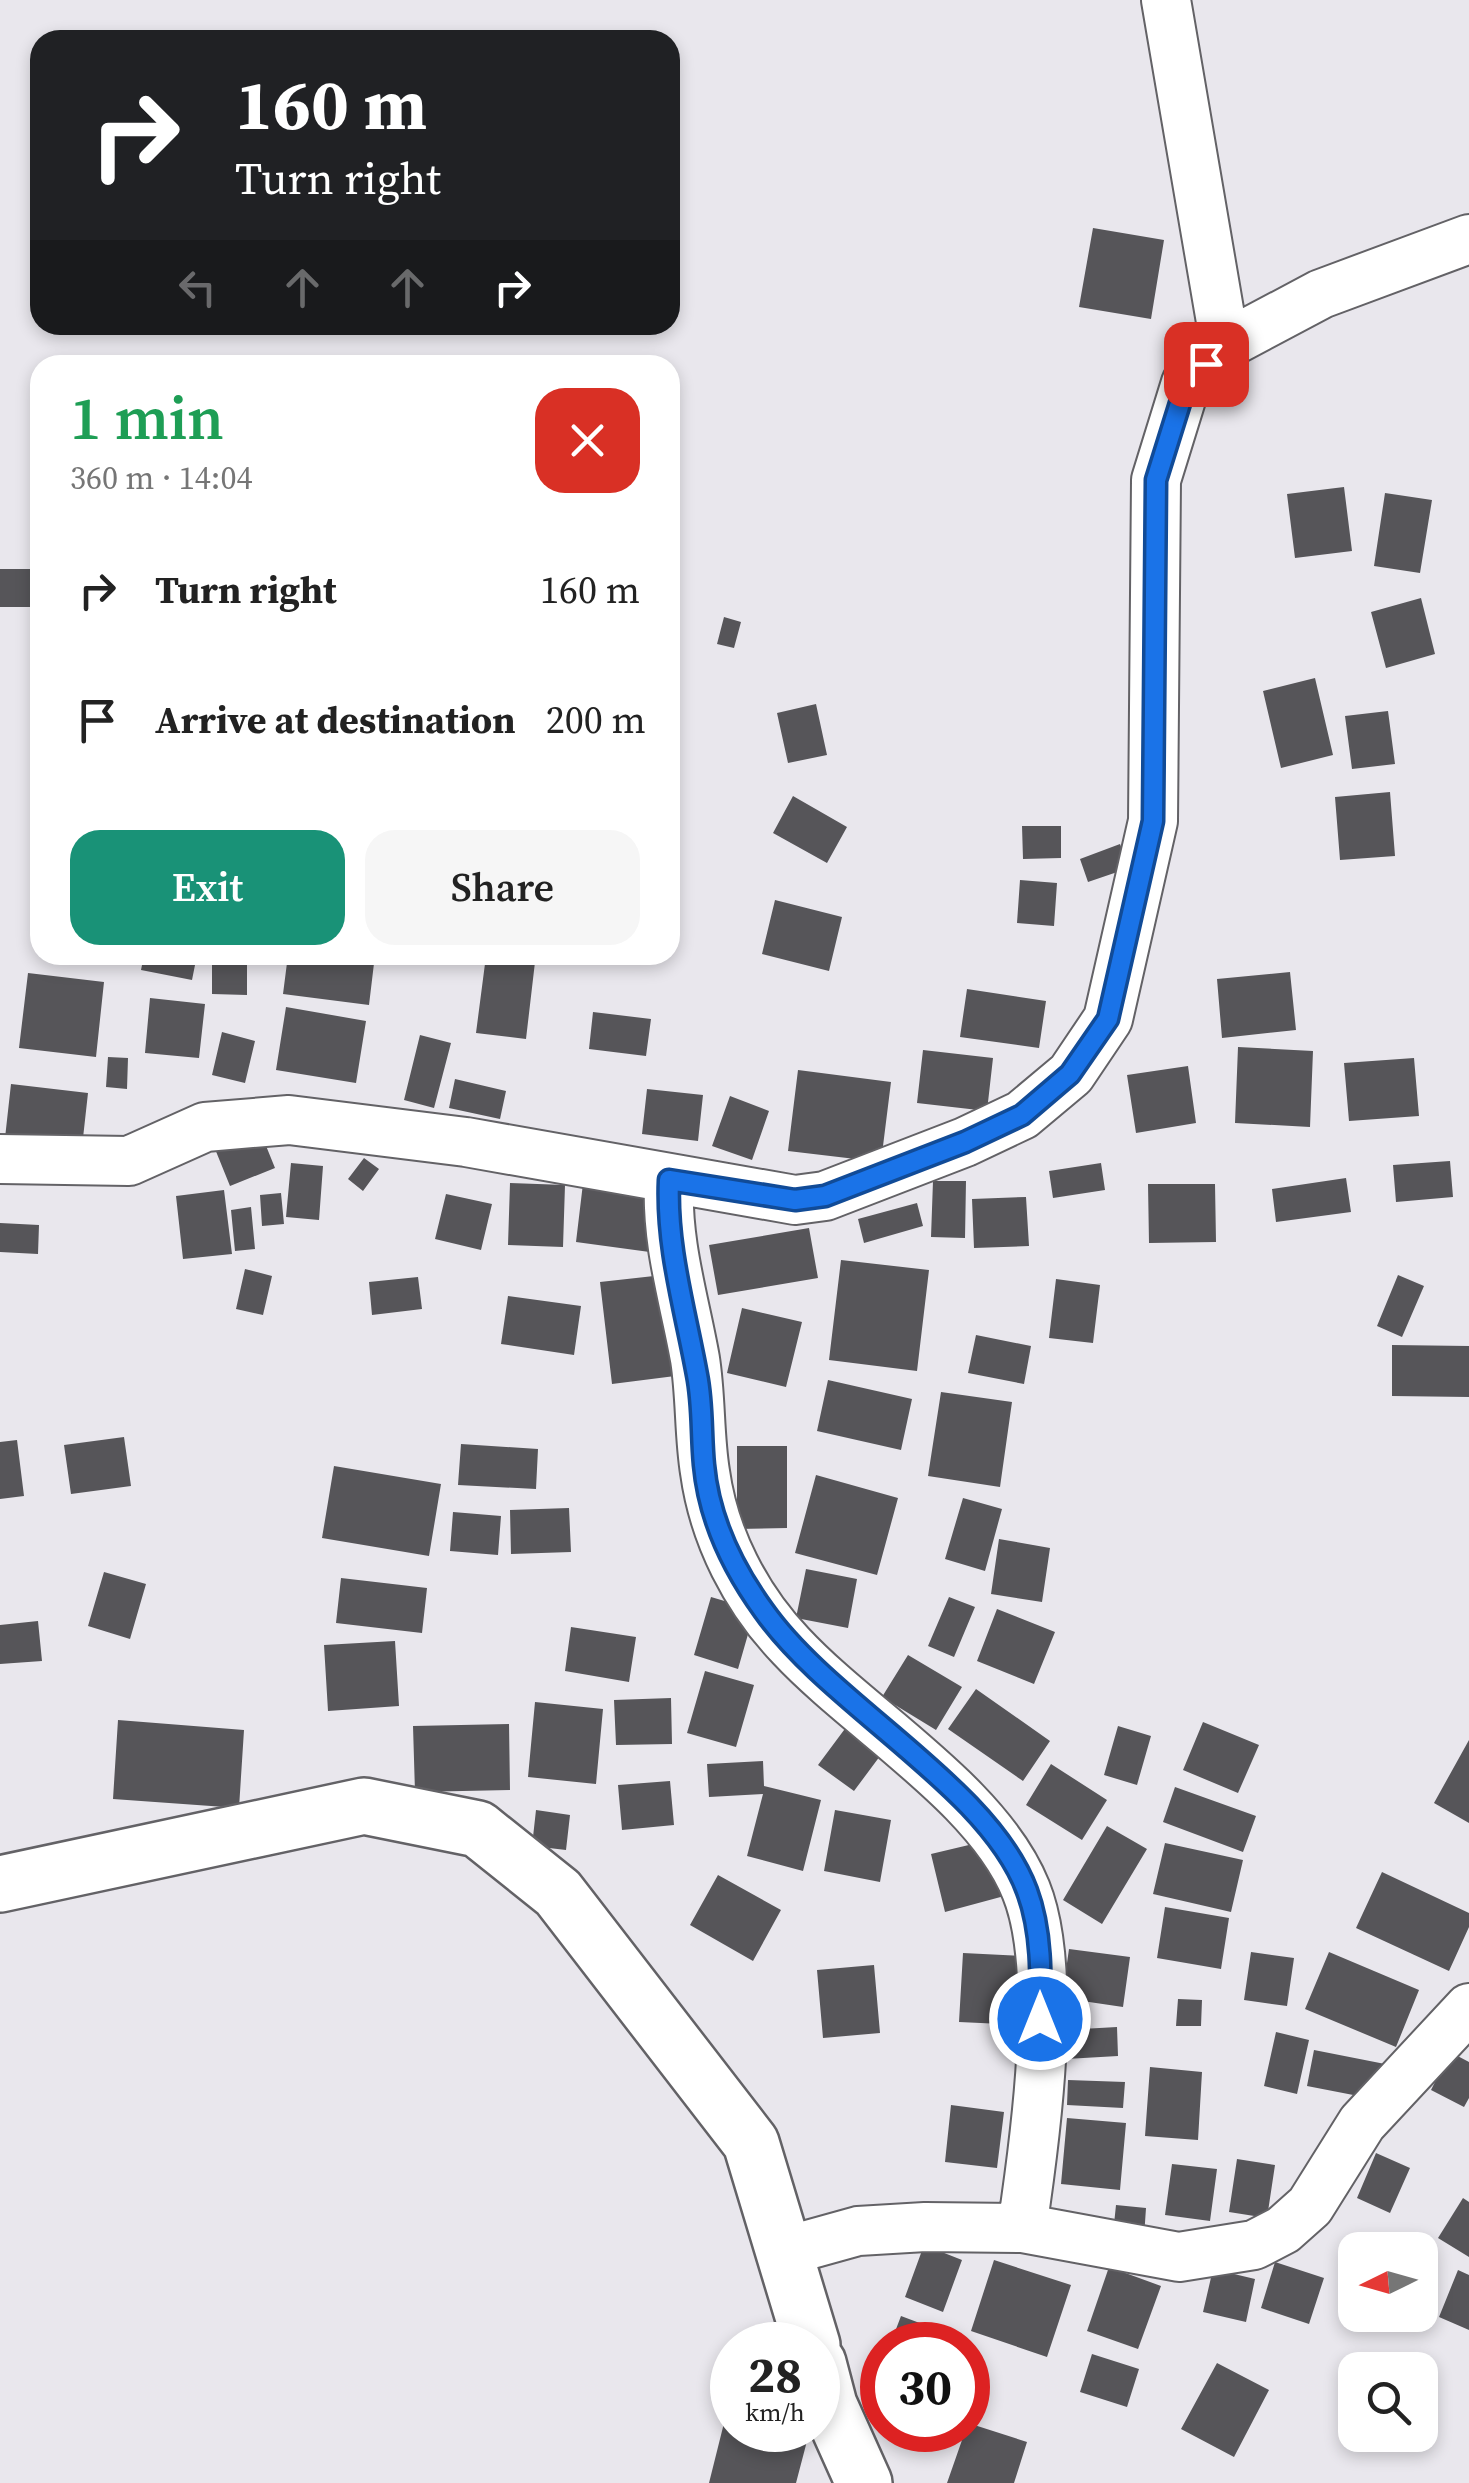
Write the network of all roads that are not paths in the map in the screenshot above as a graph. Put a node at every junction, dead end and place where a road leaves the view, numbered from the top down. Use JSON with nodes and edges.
{"nodes":[{"id":1,"x":1166,"y":0,"type":"edge"},
{"id":2,"x":1469,"y":240,"type":"edge"},
{"id":3,"x":1225,"y":345,"type":"junction"},
{"id":4,"x":0,"y":1159,"type":"edge"},
{"id":5,"x":669,"y":1180,"type":"junction"},
{"id":6,"x":0,"y":1884,"type":"edge"},
{"id":7,"x":1469,"y":2008,"type":"edge"},
{"id":8,"x":1022,"y":2228,"type":"junction"},
{"id":9,"x":786,"y":2251,"type":"junction"},
{"id":10,"x":806,"y":2322,"type":"edge"},
{"id":11,"x":840,"y":2430,"type":"edge"},
{"id":12,"x":864,"y":2483,"type":"edge"}],
"edges":[{"from":1,"to":3,"type":"street"},
{"from":2,"to":3,"type":"street"},
{"from":3,"to":5,"type":"street"},
{"from":4,"to":5,"type":"street"},
{"from":5,"to":8,"type":"street"},
{"from":6,"to":9,"type":"street"},
{"from":7,"to":8,"type":"street"},
{"from":8,"to":9,"type":"street"},
{"from":9,"to":10,"type":"street"},
{"from":11,"to":12,"type":"street"}]}
